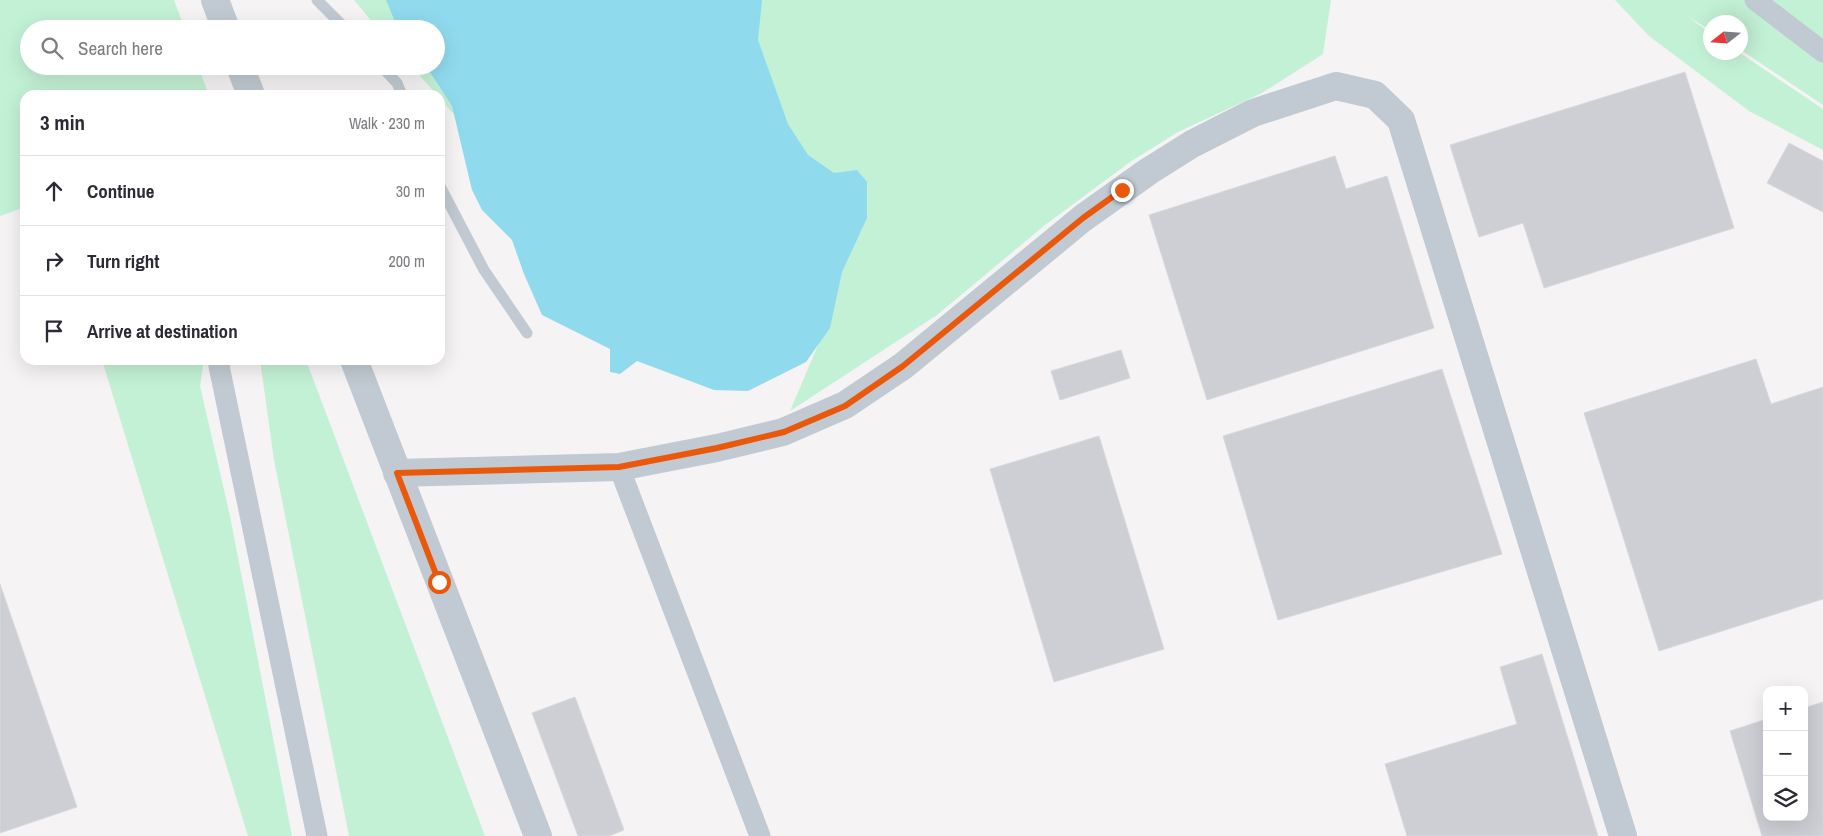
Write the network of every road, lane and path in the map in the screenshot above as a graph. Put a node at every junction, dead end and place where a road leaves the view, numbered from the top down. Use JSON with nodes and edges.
{"nodes":[{"id":1,"x":214,"y":0,"type":"edge"},
{"id":2,"x":317,"y":0,"type":"edge"},
{"id":3,"x":1755,"y":0,"type":"edge"},
{"id":4,"x":222,"y":20,"type":"edge"},
{"id":5,"x":337,"y":20,"type":"edge"},
{"id":6,"x":1823,"y":52,"type":"edge"},
{"id":7,"x":243,"y":75,"type":"edge"},
{"id":8,"x":389,"y":75,"type":"edge"},
{"id":9,"x":249,"y":90,"type":"edge"},
{"id":10,"x":400,"y":90,"type":"edge"},
{"id":11,"x":445,"y":196,"type":"edge"},
{"id":12,"x":527,"y":333,"type":"dead end"},
{"id":13,"x":219,"y":365,"type":"edge"},
{"id":14,"x":356,"y":365,"type":"edge"},
{"id":15,"x":619,"y":467,"type":"junction"},
{"id":16,"x":397,"y":473,"type":"junction"},
{"id":17,"x":316,"y":836,"type":"edge"},
{"id":18,"x":538,"y":836,"type":"edge"},
{"id":19,"x":760,"y":836,"type":"edge"},
{"id":20,"x":1623,"y":836,"type":"edge"}],
"edges":[{"from":1,"to":4,"type":"street"},
{"from":2,"to":5,"type":"lane"},
{"from":3,"to":6,"type":"street"},
{"from":7,"to":9,"type":"street"},
{"from":8,"to":10,"type":"lane"},
{"from":11,"to":12,"type":"lane"},
{"from":13,"to":17,"type":"street"},
{"from":14,"to":16,"type":"street"},
{"from":15,"to":16,"type":"street"},
{"from":15,"to":19,"type":"street"},
{"from":15,"to":20,"type":"street"},
{"from":16,"to":18,"type":"street"}]}
